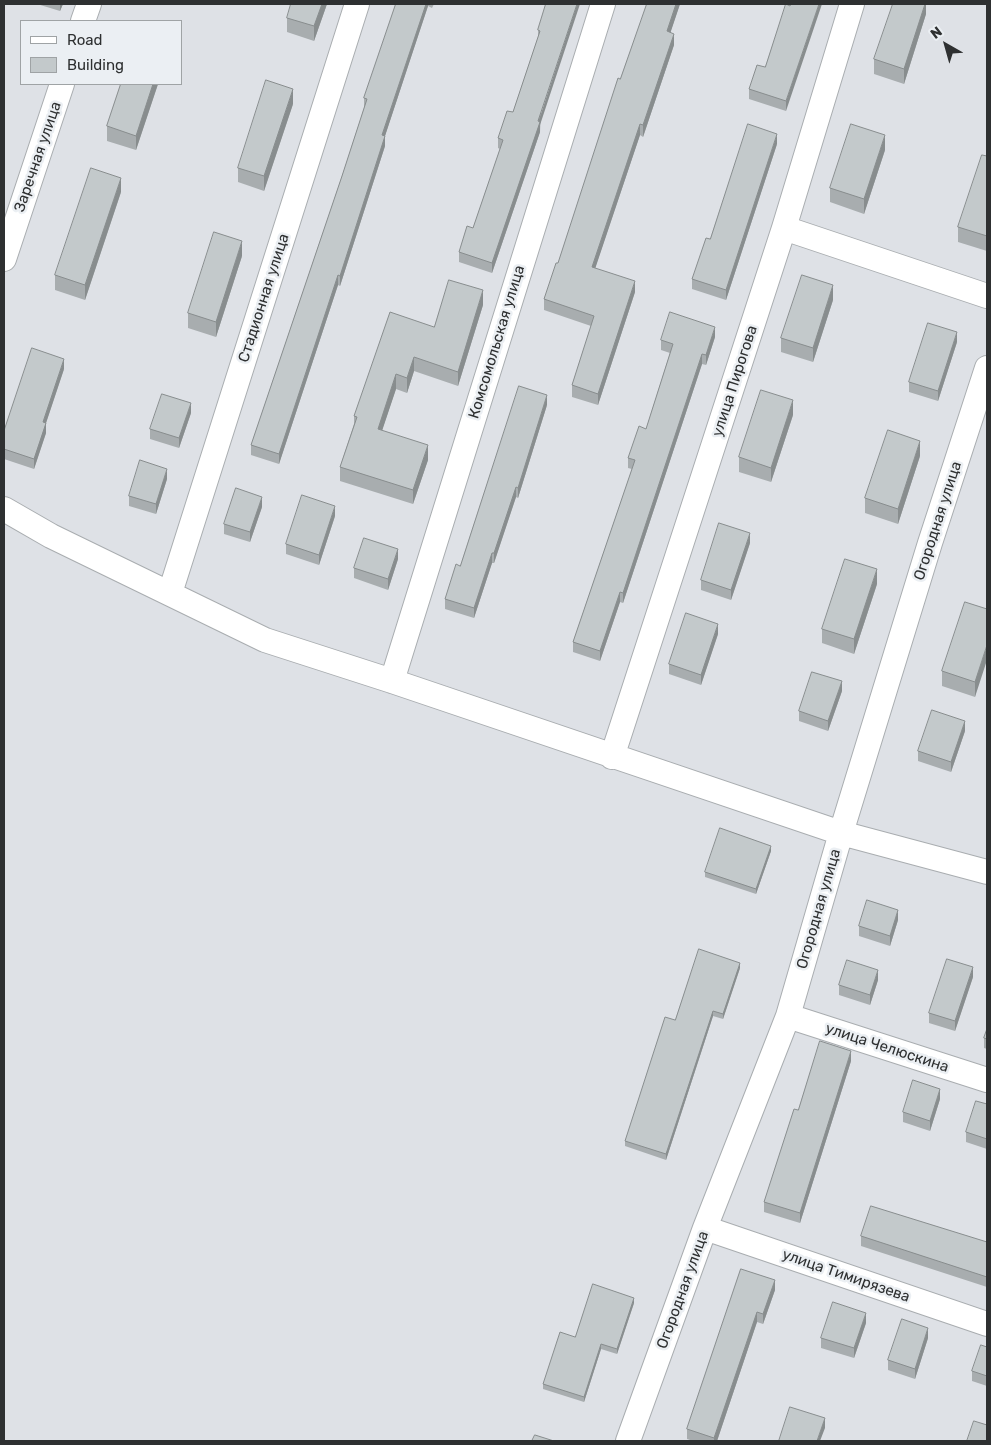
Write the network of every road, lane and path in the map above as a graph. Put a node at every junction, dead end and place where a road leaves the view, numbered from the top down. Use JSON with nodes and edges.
{"nodes":[{"id":1,"x":89,"y":4,"type":"edge"},
{"id":2,"x":357,"y":4,"type":"edge"},
{"id":3,"x":603,"y":4,"type":"edge"},
{"id":4,"x":852,"y":4,"type":"edge"},
{"id":5,"x":83,"y":20,"type":"edge"},
{"id":6,"x":62,"y":85,"type":"edge"},
{"id":7,"x":784,"y":228,"type":"junction"},
{"id":8,"x":4,"y":259,"type":"edge"},
{"id":9,"x":987,"y":296,"type":"edge"},
{"id":10,"x":987,"y":368,"type":"edge"},
{"id":11,"x":4,"y":509,"type":"edge"},
{"id":12,"x":170,"y":593,"type":"junction"},
{"id":13,"x":392,"y":681,"type":"junction"},
{"id":14,"x":612,"y":757,"type":"junction"},
{"id":15,"x":841,"y":833,"type":"junction"},
{"id":16,"x":987,"y":872,"type":"edge"},
{"id":17,"x":788,"y":1016,"type":"junction"},
{"id":18,"x":987,"y":1080,"type":"edge"},
{"id":19,"x":705,"y":1228,"type":"junction"},
{"id":20,"x":987,"y":1324,"type":"edge"},
{"id":21,"x":628,"y":1441,"type":"edge"}],
"edges":[{"from":1,"to":5,"type":"street"},
{"from":2,"to":12,"type":"street","name":"Стадионная улица"},
{"from":3,"to":13,"type":"street","name":"Комсомольская улица"},
{"from":4,"to":7,"type":"street","name":"улица Пирогова"},
{"from":6,"to":8,"type":"street","name":"Заречная улица"},
{"from":7,"to":9,"type":"street"},
{"from":7,"to":14,"type":"street","name":"улица Пирогова"},
{"from":10,"to":15,"type":"street","name":"Огородная улица"},
{"from":11,"to":12,"type":"street"},
{"from":12,"to":13,"type":"street"},
{"from":13,"to":14,"type":"street"},
{"from":14,"to":15,"type":"street"},
{"from":15,"to":16,"type":"street"},
{"from":15,"to":17,"type":"street","name":"Огородная улица"},
{"from":17,"to":18,"type":"street","name":"улица Челюскина"},
{"from":17,"to":19,"type":"street","name":"Огородная улица"},
{"from":19,"to":20,"type":"street","name":"улица Тимирязева"},
{"from":19,"to":21,"type":"street","name":"Огородная улица"}]}
